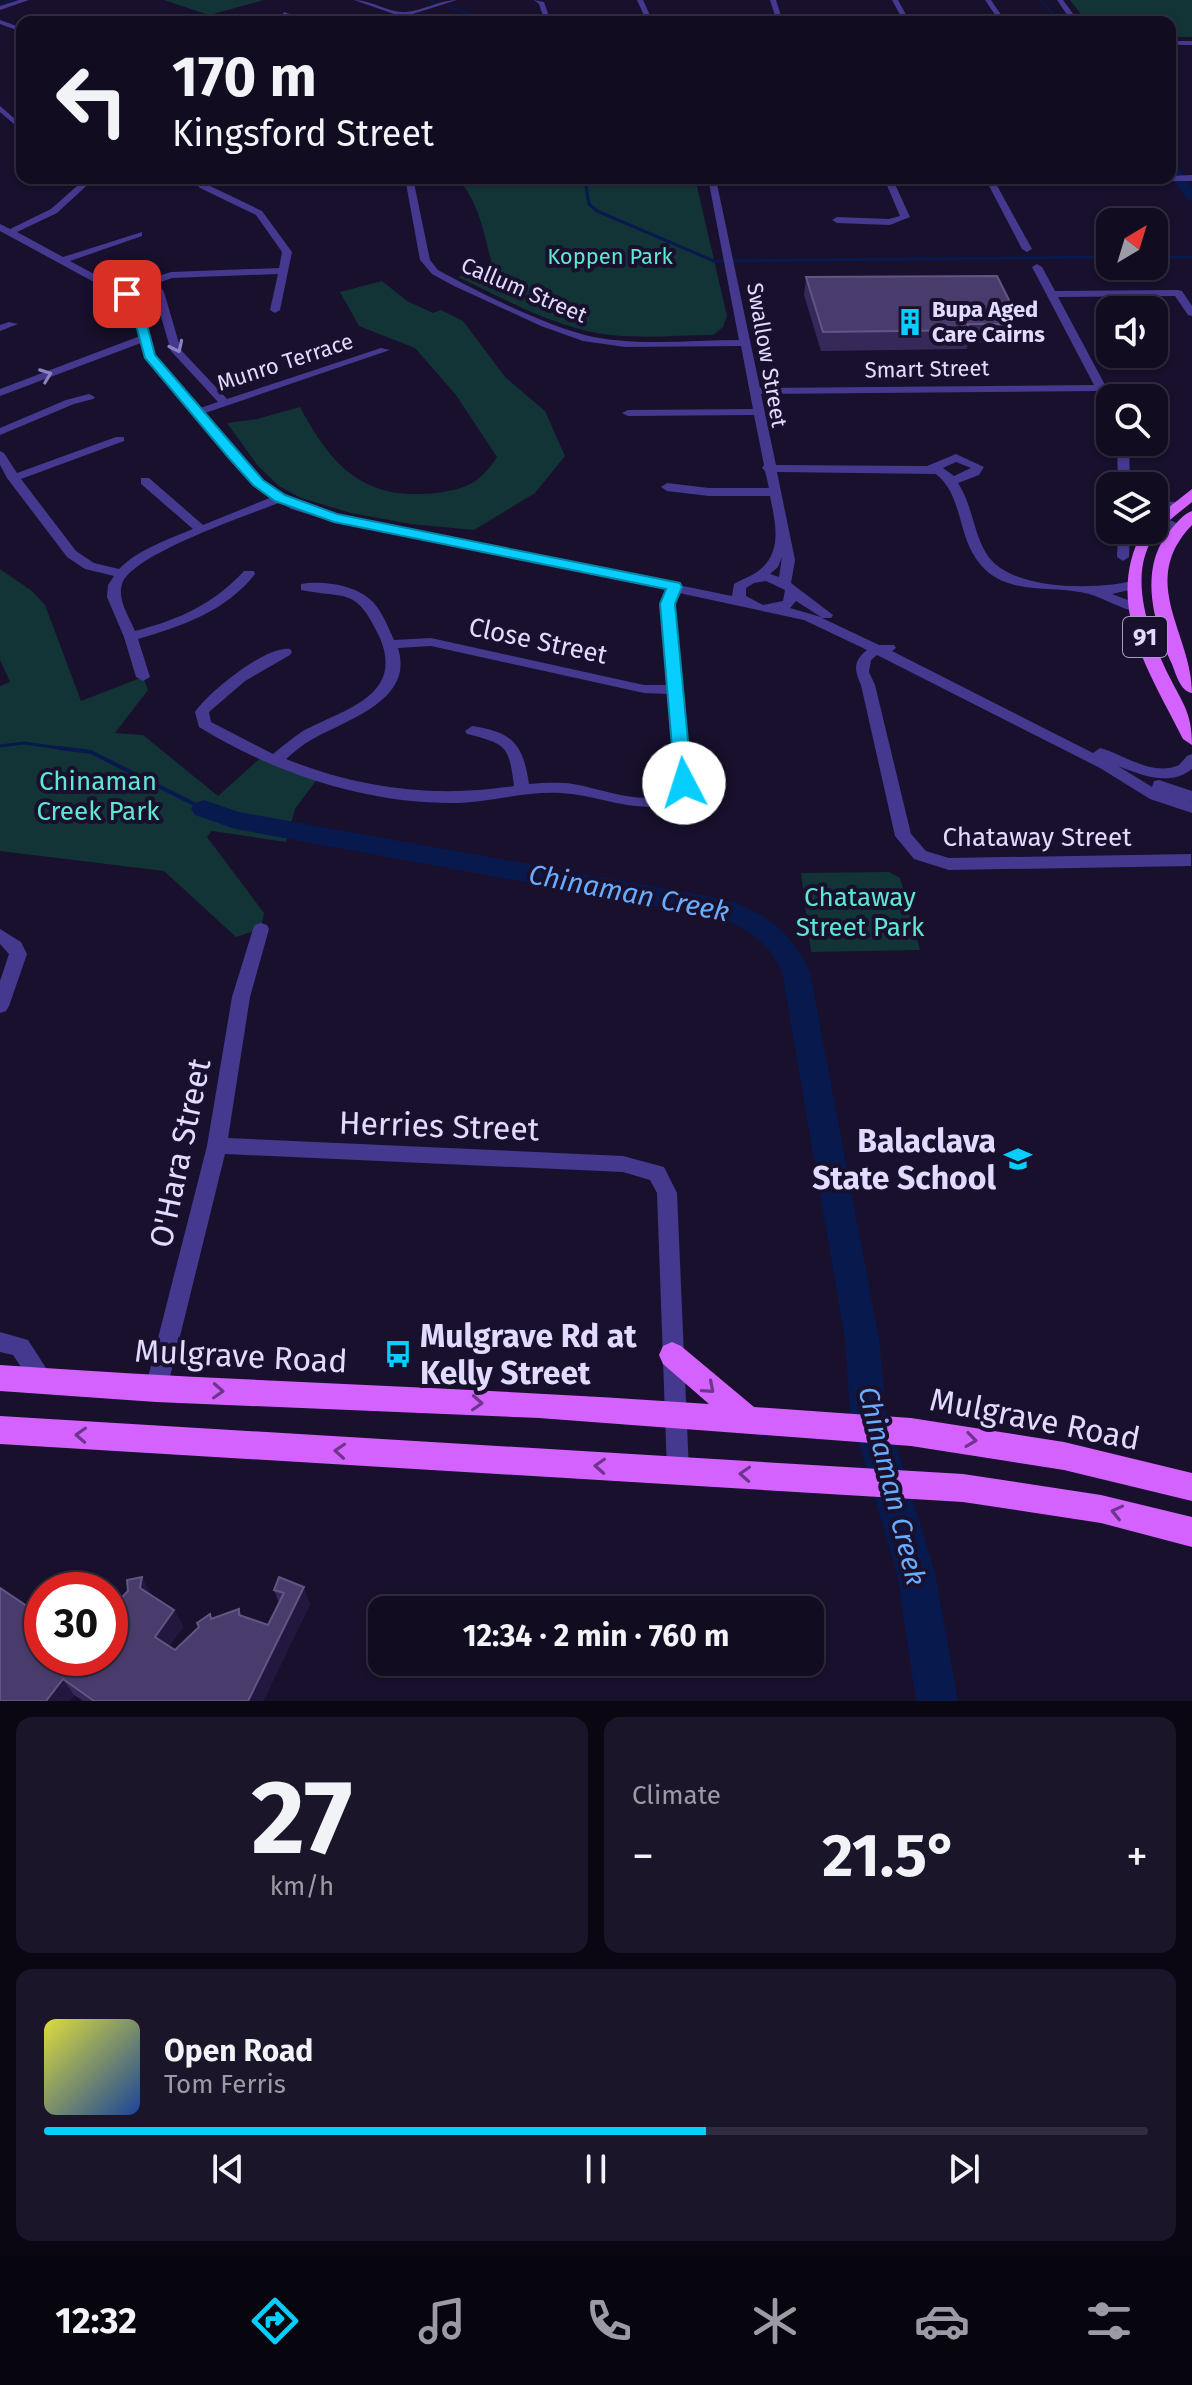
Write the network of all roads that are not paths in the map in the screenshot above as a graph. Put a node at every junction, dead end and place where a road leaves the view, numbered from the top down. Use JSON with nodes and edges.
{"nodes":[{"id":1,"x":26,"y":0,"type":"edge"},
{"id":2,"x":357,"y":0,"type":"edge"},
{"id":3,"x":454,"y":0,"type":"edge"},
{"id":4,"x":0,"y":7,"type":"edge"},
{"id":5,"x":284,"y":14,"type":"dead end"},
{"id":6,"x":290,"y":16,"type":"edge"},
{"id":7,"x":398,"y":16,"type":"edge"},
{"id":8,"x":409,"y":16,"type":"edge"},
{"id":9,"x":0,"y":108,"type":"edge"},
{"id":10,"x":5,"y":118,"type":"edge"},
{"id":11,"x":84,"y":184,"type":"edge"},
{"id":12,"x":201,"y":184,"type":"edge"},
{"id":13,"x":410,"y":184,"type":"edge"},
{"id":14,"x":713,"y":184,"type":"edge"},
{"id":15,"x":891,"y":184,"type":"edge"},
{"id":16,"x":992,"y":184,"type":"edge"},
{"id":17,"x":54,"y":211,"type":"junction"},
{"id":18,"x":837,"y":220,"type":"dead end"},
{"id":19,"x":5,"y":229,"type":"edge"},
{"id":20,"x":139,"y":234,"type":"dead end"},
{"id":21,"x":21,"y":238,"type":"junction"},
{"id":22,"x":1027,"y":249,"type":"dead end"},
{"id":23,"x":64,"y":260,"type":"junction"},
{"id":24,"x":1037,"y":267,"type":"dead end"},
{"id":25,"x":285,"y":271,"type":"junction"},
{"id":26,"x":154,"y":279,"type":"junction"},
{"id":27,"x":122,"y":291,"type":"junction"},
{"id":28,"x":1051,"y":294,"type":"junction"},
{"id":29,"x":275,"y":310,"type":"dead end"},
{"id":30,"x":1192,"y":313,"type":"edge"},
{"id":31,"x":13,"y":324,"type":"dead end"},
{"id":32,"x":0,"y":328,"type":"edge"},
{"id":33,"x":145,"y":338,"type":"junction"},
{"id":34,"x":747,"y":343,"type":"junction"},
{"id":35,"x":385,"y":350,"type":"dead end"},
{"id":36,"x":1099,"y":384,"type":"edge"},
{"id":37,"x":1096,"y":388,"type":"edge"},
{"id":38,"x":753,"y":391,"type":"junction"},
{"id":39,"x":0,"y":393,"type":"edge"},
{"id":40,"x":89,"y":397,"type":"dead end"},
{"id":41,"x":225,"y":403,"type":"junction"},
{"id":42,"x":198,"y":412,"type":"junction"},
{"id":43,"x":757,"y":412,"type":"junction"},
{"id":44,"x":628,"y":413,"type":"dead end"},
{"id":45,"x":0,"y":432,"type":"edge"},
{"id":46,"x":120,"y":439,"type":"dead end"},
{"id":47,"x":0,"y":455,"type":"edge"},
{"id":48,"x":768,"y":468,"type":"junction"},
{"id":49,"x":932,"y":468,"type":"junction"},
{"id":50,"x":13,"y":478,"type":"junction"},
{"id":51,"x":145,"y":481,"type":"dead end"},
{"id":52,"x":952,"y":481,"type":"junction"},
{"id":53,"x":667,"y":487,"type":"dead end"},
{"id":54,"x":774,"y":492,"type":"junction"},
{"id":55,"x":1192,"y":494,"type":"edge"},
{"id":56,"x":280,"y":498,"type":"junction"},
{"id":57,"x":1168,"y":512,"type":"edge"},
{"id":58,"x":1192,"y":516,"type":"edge"},
{"id":59,"x":1168,"y":525,"type":"edge"},
{"id":60,"x":1179,"y":529,"type":"junction"},
{"id":61,"x":201,"y":530,"type":"junction"},
{"id":62,"x":782,"y":539,"type":"junction"},
{"id":63,"x":1123,"y":544,"type":"edge"},
{"id":64,"x":1144,"y":544,"type":"edge"},
{"id":65,"x":1123,"y":557,"type":"dead end"},
{"id":66,"x":122,"y":573,"type":"junction"},
{"id":67,"x":249,"y":574,"type":"dead end"},
{"id":68,"x":759,"y":577,"type":"junction"},
{"id":69,"x":743,"y":582,"type":"junction"},
{"id":70,"x":1133,"y":585,"type":"junction"},
{"id":71,"x":306,"y":587,"type":"dead end"},
{"id":72,"x":675,"y":587,"type":"junction"},
{"id":73,"x":789,"y":588,"type":"junction"},
{"id":74,"x":1090,"y":590,"type":"junction"},
{"id":75,"x":743,"y":602,"type":"junction"},
{"id":76,"x":776,"y":608,"type":"junction"},
{"id":77,"x":1136,"y":608,"type":"junction"},
{"id":78,"x":131,"y":637,"type":"junction"},
{"id":79,"x":389,"y":645,"type":"junction"},
{"id":80,"x":884,"y":651,"type":"junction"},
{"id":81,"x":285,"y":652,"type":"dead end"},
{"id":82,"x":143,"y":677,"type":"dead end"},
{"id":83,"x":1192,"y":688,"type":"edge"},
{"id":84,"x":676,"y":690,"type":"junction"},
{"id":85,"x":472,"y":731,"type":"dead end"},
{"id":86,"x":1038,"y":731,"type":"junction"},
{"id":87,"x":1192,"y":739,"type":"edge"},
{"id":88,"x":277,"y":759,"type":"junction"},
{"id":89,"x":1192,"y":759,"type":"edge"},
{"id":90,"x":1105,"y":765,"type":"junction"},
{"id":91,"x":522,"y":789,"type":"junction"},
{"id":92,"x":1155,"y":795,"type":"junction"},
{"id":93,"x":1192,"y":797,"type":"edge"},
{"id":94,"x":1192,"y":808,"type":"edge"},
{"id":95,"x":1192,"y":818,"type":"edge"},
{"id":96,"x":1191,"y":860,"type":"edge"},
{"id":97,"x":261,"y":929,"type":"dead end"},
{"id":98,"x":4,"y":937,"type":"edge"},
{"id":99,"x":0,"y":1006,"type":"edge"},
{"id":100,"x":217,"y":1146,"type":"junction"},
{"id":101,"x":0,"y":1342,"type":"edge"},
{"id":102,"x":672,"y":1355,"type":"junction"},
{"id":103,"x":0,"y":1378,"type":"edge"},
{"id":104,"x":44,"y":1382,"type":"junction"},
{"id":105,"x":156,"y":1389,"type":"junction"},
{"id":106,"x":675,"y":1414,"type":"junction"},
{"id":107,"x":747,"y":1419,"type":"junction"},
{"id":108,"x":4,"y":1434,"type":"edge"},
{"id":109,"x":678,"y":1471,"type":"junction"},
{"id":110,"x":1192,"y":1487,"type":"edge"},
{"id":111,"x":1192,"y":1532,"type":"edge"}],
"edges":[{"from":1,"to":4,"type":"street"},
{"from":2,"to":7,"type":"street"},
{"from":3,"to":8,"type":"street"},
{"from":5,"to":6,"type":"street"},
{"from":9,"to":10,"type":"street"},
{"from":11,"to":17,"type":"street"},
{"from":12,"to":25,"type":"street"},
{"from":13,"to":34,"type":"street","name":"Callum Street"},
{"from":14,"to":34,"type":"street","name":"Swallow Street"},
{"from":15,"to":18,"type":"street"},
{"from":16,"to":22,"type":"street"},
{"from":17,"to":19,"type":"street"},
{"from":17,"to":21,"type":"street"},
{"from":19,"to":21,"type":"street"},
{"from":20,"to":23,"type":"street"},
{"from":21,"to":23,"type":"street"},
{"from":23,"to":27,"type":"street"},
{"from":24,"to":28,"type":"street"},
{"from":25,"to":26,"type":"street"},
{"from":25,"to":29,"type":"street"},
{"from":26,"to":27,"type":"street"},
{"from":26,"to":41,"type":"street","one_way":true},
{"from":27,"to":33,"type":"street"},
{"from":28,"to":30,"type":"street"},
{"from":28,"to":36,"type":"street"},
{"from":31,"to":32,"type":"street"},
{"from":39,"to":33,"type":"street","one_way":true},
{"from":33,"to":42,"type":"street"},
{"from":34,"to":38,"type":"street","name":"Swallow Street"},
{"from":35,"to":41,"type":"street","name":"Munro Terrace"},
{"from":37,"to":38,"type":"street","name":"Smart Street"},
{"from":38,"to":43,"type":"street","name":"Swallow Street"},
{"from":40,"to":45,"type":"street"},
{"from":41,"to":42,"type":"street","name":"Munro Terrace"},
{"from":42,"to":56,"type":"street"},
{"from":43,"to":44,"type":"street"},
{"from":43,"to":48,"type":"street","name":"Swallow Street"},
{"from":46,"to":50,"type":"street"},
{"from":47,"to":50,"type":"street"},
{"from":48,"to":49,"type":"street"},
{"from":48,"to":54,"type":"street","name":"Swallow Street"},
{"from":49,"to":52,"type":"street"},
{"from":49,"to":52,"type":"street"},
{"from":50,"to":66,"type":"street"},
{"from":51,"to":61,"type":"street"},
{"from":52,"to":74,"type":"street"},
{"from":53,"to":54,"type":"street"},
{"from":54,"to":62,"type":"street","name":"Swallow Street"},
{"from":55,"to":57,"type":"main road","number":"91"},
{"from":56,"to":61,"type":"street"},
{"from":56,"to":72,"type":"street"},
{"from":58,"to":60,"type":"main road","number":"91"},
{"from":59,"to":60,"type":"street"},
{"from":60,"to":83,"type":"main road","number":"91"},
{"from":61,"to":66,"type":"street"},
{"from":62,"to":68,"type":"street"},
{"from":62,"to":73,"type":"street","name":"Swallow Street"},
{"from":63,"to":65,"type":"street"},
{"from":64,"to":70,"type":"main road","number":"91"},
{"from":66,"to":78,"type":"street"},
{"from":67,"to":78,"type":"street"},
{"from":68,"to":69,"type":"street"},
{"from":68,"to":73,"type":"street"},
{"from":69,"to":72,"type":"street"},
{"from":69,"to":75,"type":"street"},
{"from":70,"to":74,"type":"street"},
{"from":70,"to":77,"type":"main road","number":"91"},
{"from":71,"to":79,"type":"street"},
{"from":72,"to":75,"type":"street"},
{"from":72,"to":84,"type":"street"},
{"from":73,"to":76,"type":"street"},
{"from":73,"to":80,"type":"street"},
{"from":74,"to":77,"type":"street"},
{"from":75,"to":76,"type":"street"},
{"from":76,"to":80,"type":"street"},
{"from":77,"to":87,"type":"main road","number":"91"},
{"from":78,"to":82,"type":"street"},
{"from":79,"to":84,"type":"street","name":"Close Street"},
{"from":79,"to":88,"type":"street"},
{"from":80,"to":86,"type":"street"},
{"from":80,"to":96,"type":"street","name":"Chataway Street"},
{"from":81,"to":88,"type":"street"},
{"from":84,"to":91,"type":"street"},
{"from":85,"to":91,"type":"street"},
{"from":86,"to":89,"type":"street"},
{"from":86,"to":90,"type":"street"},
{"from":88,"to":91,"type":"street"},
{"from":90,"to":92,"type":"street"},
{"from":90,"to":93,"type":"street"},
{"from":92,"to":94,"type":"street"},
{"from":92,"to":95,"type":"street"},
{"from":97,"to":100,"type":"street","name":"O'Hara Street"},
{"from":98,"to":99,"type":"street"},
{"from":100,"to":102,"type":"street","name":"Herries Street"},
{"from":100,"to":105,"type":"street","name":"O'Hara Street"},
{"from":101,"to":104,"type":"street"},
{"from":102,"to":106,"type":"street"},
{"from":102,"to":107,"type":"main road","one_way":true},
{"from":103,"to":104,"type":"main road","name":"Mulgrave Road"},
{"from":104,"to":105,"type":"main road","name":"Mulgrave Road"},
{"from":105,"to":106,"type":"main road","name":"Mulgrave Road","one_way":true},
{"from":106,"to":107,"type":"main road","name":"Mulgrave Road"},
{"from":106,"to":109,"type":"street"},
{"from":107,"to":110,"type":"main road","name":"Mulgrave Road","one_way":true},
{"from":109,"to":108,"type":"main road","one_way":true},
{"from":111,"to":109,"type":"main road","one_way":true}]}
